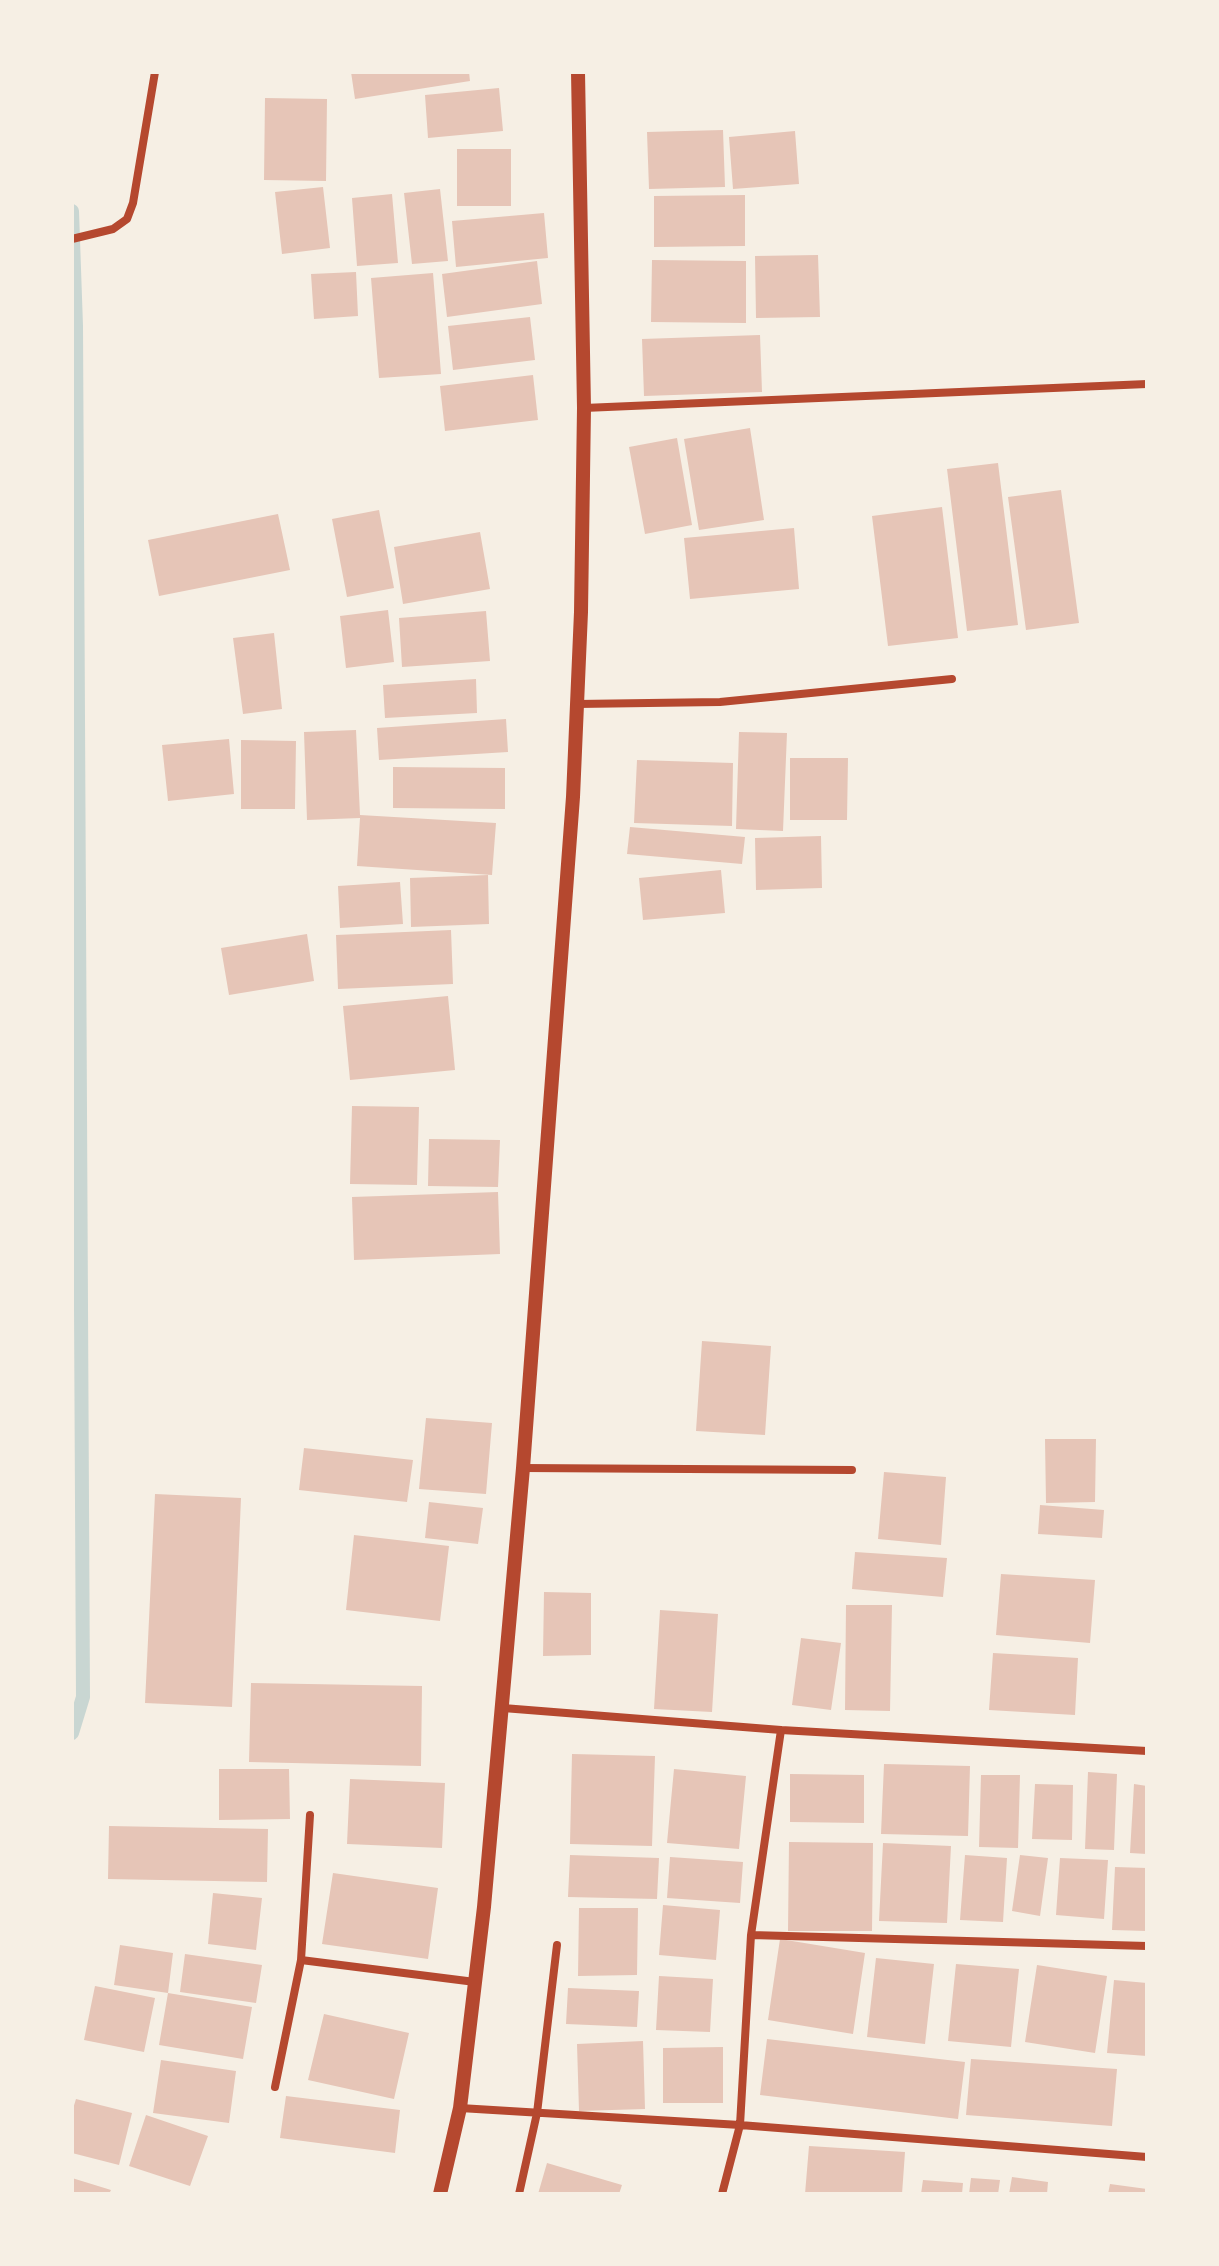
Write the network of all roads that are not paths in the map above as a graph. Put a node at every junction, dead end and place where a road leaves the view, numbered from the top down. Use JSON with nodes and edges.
{"nodes":[{"id":1,"x":155,"y":72,"type":"edge"},
{"id":2,"x":578,"y":72,"type":"edge"},
{"id":3,"x":73,"y":239,"type":"edge"},
{"id":4,"x":1147,"y":384,"type":"edge"},
{"id":5,"x":584,"y":408,"type":"junction"},
{"id":6,"x":952,"y":679,"type":"dead end"},
{"id":7,"x":577,"y":704,"type":"junction"},
{"id":8,"x":523,"y":1468,"type":"junction"},
{"id":9,"x":852,"y":1470,"type":"dead end"},
{"id":10,"x":503,"y":1708,"type":"junction"},
{"id":11,"x":781,"y":1730,"type":"junction"},
{"id":12,"x":1147,"y":1751,"type":"edge"},
{"id":13,"x":310,"y":1815,"type":"dead end"},
{"id":14,"x":751,"y":1935,"type":"junction"},
{"id":15,"x":557,"y":1945,"type":"dead end"},
{"id":16,"x":1147,"y":1946,"type":"edge"},
{"id":17,"x":301,"y":1960,"type":"junction"},
{"id":18,"x":475,"y":1982,"type":"junction"},
{"id":19,"x":275,"y":2087,"type":"dead end"},
{"id":20,"x":460,"y":2108,"type":"junction"},
{"id":21,"x":537,"y":2113,"type":"junction"},
{"id":22,"x":740,"y":2125,"type":"junction"},
{"id":23,"x":1147,"y":2157,"type":"edge"},
{"id":24,"x":440,"y":2194,"type":"edge"},
{"id":25,"x":519,"y":2194,"type":"edge"},
{"id":26,"x":722,"y":2194,"type":"edge"}],
"edges":[{"from":1,"to":3,"type":"street"},
{"from":2,"to":5,"type":"street"},
{"from":4,"to":5,"type":"street"},
{"from":5,"to":7,"type":"street"},
{"from":6,"to":7,"type":"street"},
{"from":7,"to":8,"type":"street"},
{"from":8,"to":9,"type":"street"},
{"from":8,"to":10,"type":"street"},
{"from":10,"to":11,"type":"street"},
{"from":10,"to":18,"type":"street"},
{"from":11,"to":12,"type":"street"},
{"from":11,"to":14,"type":"street"},
{"from":13,"to":17,"type":"street"},
{"from":14,"to":16,"type":"street"},
{"from":14,"to":22,"type":"street"},
{"from":15,"to":21,"type":"street"},
{"from":17,"to":18,"type":"street"},
{"from":17,"to":19,"type":"street"},
{"from":18,"to":20,"type":"street"},
{"from":20,"to":21,"type":"street"},
{"from":20,"to":24,"type":"street"},
{"from":21,"to":22,"type":"street"},
{"from":21,"to":25,"type":"street"},
{"from":22,"to":23,"type":"street"},
{"from":22,"to":26,"type":"street"}]}
